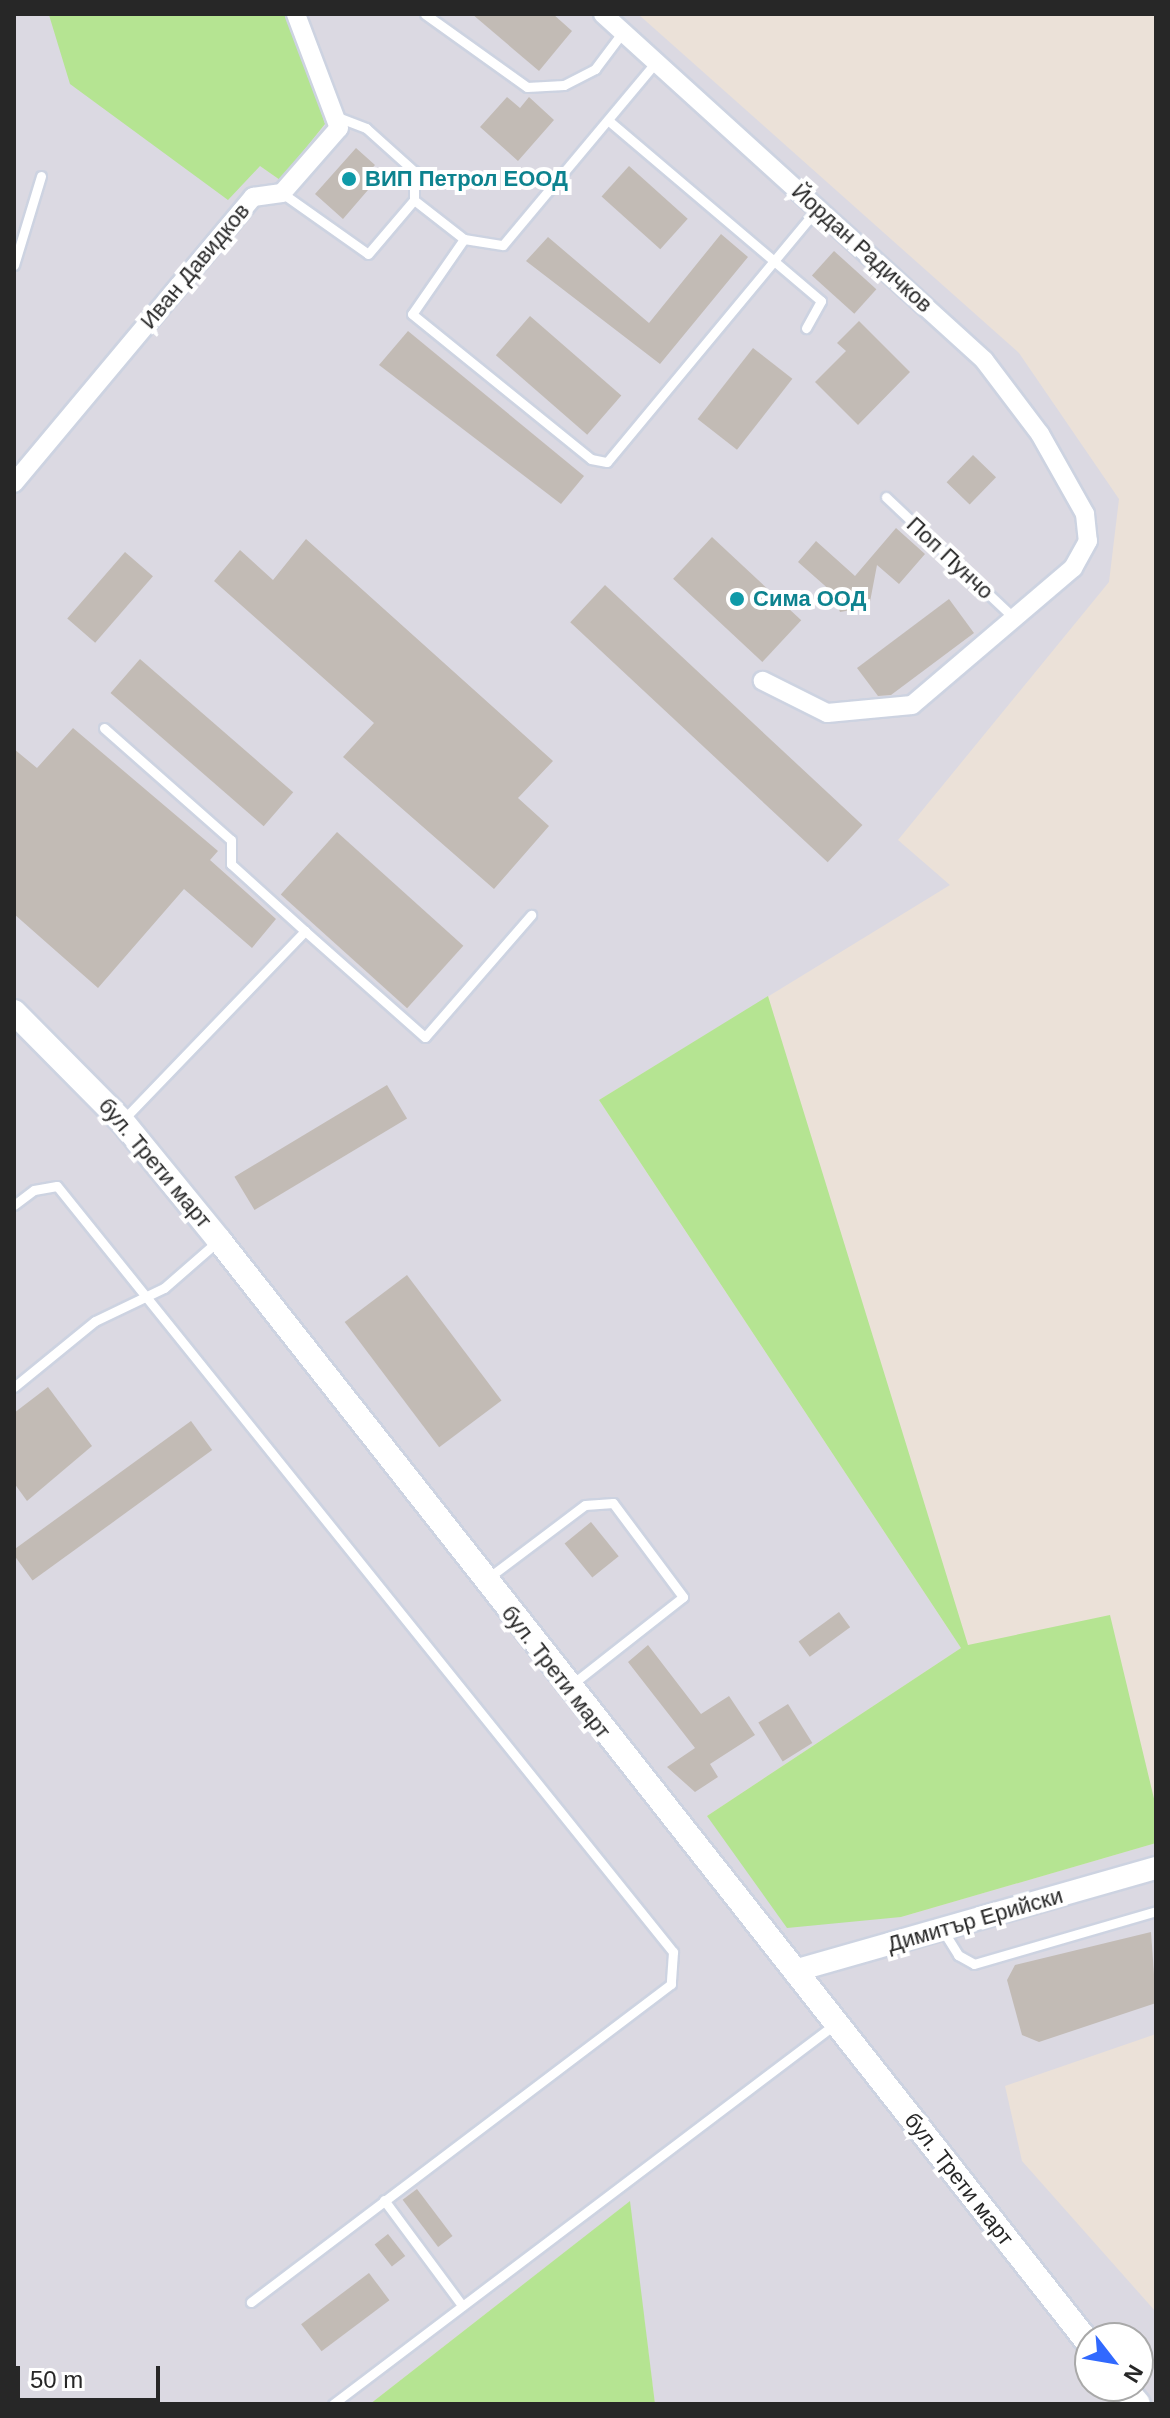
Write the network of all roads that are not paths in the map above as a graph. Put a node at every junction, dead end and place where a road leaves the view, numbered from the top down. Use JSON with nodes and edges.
{"nodes":[{"id":1,"x":296,"y":14,"type":"edge"},
{"id":2,"x":425,"y":14,"type":"edge"},
{"id":3,"x":603,"y":14,"type":"edge"},
{"id":4,"x":622,"y":33,"type":"junction"},
{"id":5,"x":656,"y":62,"type":"junction"},
{"id":6,"x":340,"y":118,"type":"junction"},
{"id":7,"x":609,"y":121,"type":"junction"},
{"id":8,"x":41,"y":176,"type":"dead end"},
{"id":9,"x":282,"y":193,"type":"junction"},
{"id":10,"x":414,"y":200,"type":"junction"},
{"id":11,"x":818,"y":208,"type":"junction"},
{"id":12,"x":464,"y":239,"type":"junction"},
{"id":13,"x":773,"y":262,"type":"junction"},
{"id":14,"x":14,"y":265,"type":"edge"},
{"id":15,"x":806,"y":328,"type":"dead end"},
{"id":16,"x":14,"y":483,"type":"edge"},
{"id":17,"x":886,"y":497,"type":"dead end"},
{"id":18,"x":1015,"y":619,"type":"junction"},
{"id":19,"x":763,"y":681,"type":"dead end"},
{"id":20,"x":104,"y":728,"type":"dead end"},
{"id":21,"x":531,"y":915,"type":"dead end"},
{"id":22,"x":305,"y":931,"type":"junction"},
{"id":23,"x":14,"y":1012,"type":"edge"},
{"id":24,"x":122,"y":1121,"type":"junction"},
{"id":25,"x":14,"y":1205,"type":"edge"},
{"id":26,"x":219,"y":1240,"type":"junction"},
{"id":27,"x":149,"y":1297,"type":"junction"},
{"id":28,"x":14,"y":1387,"type":"edge"},
{"id":29,"x":484,"y":1581,"type":"junction"},
{"id":30,"x":568,"y":1687,"type":"junction"},
{"id":31,"x":1156,"y":1868,"type":"edge"},
{"id":32,"x":1156,"y":1911,"type":"edge"},
{"id":33,"x":942,"y":1929,"type":"junction"},
{"id":34,"x":794,"y":1971,"type":"junction"},
{"id":35,"x":835,"y":2024,"type":"junction"},
{"id":36,"x":384,"y":2200,"type":"junction"},
{"id":37,"x":251,"y":2302,"type":"dead end"},
{"id":38,"x":461,"y":2304,"type":"junction"},
{"id":39,"x":1074,"y":2325,"type":"edge"},
{"id":40,"x":333,"y":2404,"type":"edge"}],
"edges":[{"from":1,"to":6,"type":"street"},
{"from":2,"to":4,"type":"lane"},
{"from":3,"to":4,"type":"street","name":"Йордан Радичков"},
{"from":4,"to":5,"type":"street","name":"Йордан Радичков"},
{"from":5,"to":7,"type":"lane"},
{"from":5,"to":11,"type":"street","name":"Йордан Радичков"},
{"from":6,"to":9,"type":"street","name":"Иван Давидков"},
{"from":6,"to":10,"type":"lane"},
{"from":7,"to":12,"type":"lane"},
{"from":7,"to":13,"type":"lane"},
{"from":8,"to":14,"type":"lane"},
{"from":9,"to":10,"type":"lane"},
{"from":9,"to":16,"type":"street","name":"Иван Давидков"},
{"from":10,"to":12,"type":"lane"},
{"from":11,"to":13,"type":"lane"},
{"from":11,"to":18,"type":"street","name":"Йордан Радичков"},
{"from":12,"to":13,"type":"lane"},
{"from":13,"to":15,"type":"lane"},
{"from":17,"to":18,"type":"lane","name":"Поп Пунчо"},
{"from":18,"to":19,"type":"street"},
{"from":20,"to":22,"type":"lane"},
{"from":21,"to":22,"type":"lane"},
{"from":22,"to":24,"type":"lane"},
{"from":23,"to":24,"type":"main road","name":"бул. Трети март"},
{"from":24,"to":26,"type":"main road","name":"бул. Трети март"},
{"from":25,"to":27,"type":"lane"},
{"from":26,"to":27,"type":"lane"},
{"from":26,"to":29,"type":"main road","name":"бул. Трети март"},
{"from":27,"to":28,"type":"lane"},
{"from":27,"to":36,"type":"lane"},
{"from":29,"to":30,"type":"main road","name":"бул. Трети март"},
{"from":29,"to":30,"type":"lane"},
{"from":30,"to":34,"type":"main road","name":"бул. Трети март"},
{"from":31,"to":33,"type":"street","name":"Димитър Ерийски"},
{"from":32,"to":33,"type":"lane"},
{"from":33,"to":34,"type":"street","name":"Димитър Ерийски"},
{"from":34,"to":35,"type":"main road","name":"бул. Трети март"},
{"from":35,"to":38,"type":"lane"},
{"from":35,"to":39,"type":"main road","name":"бул. Трети март"},
{"from":36,"to":37,"type":"lane"},
{"from":36,"to":38,"type":"lane"},
{"from":38,"to":40,"type":"lane"}]}
